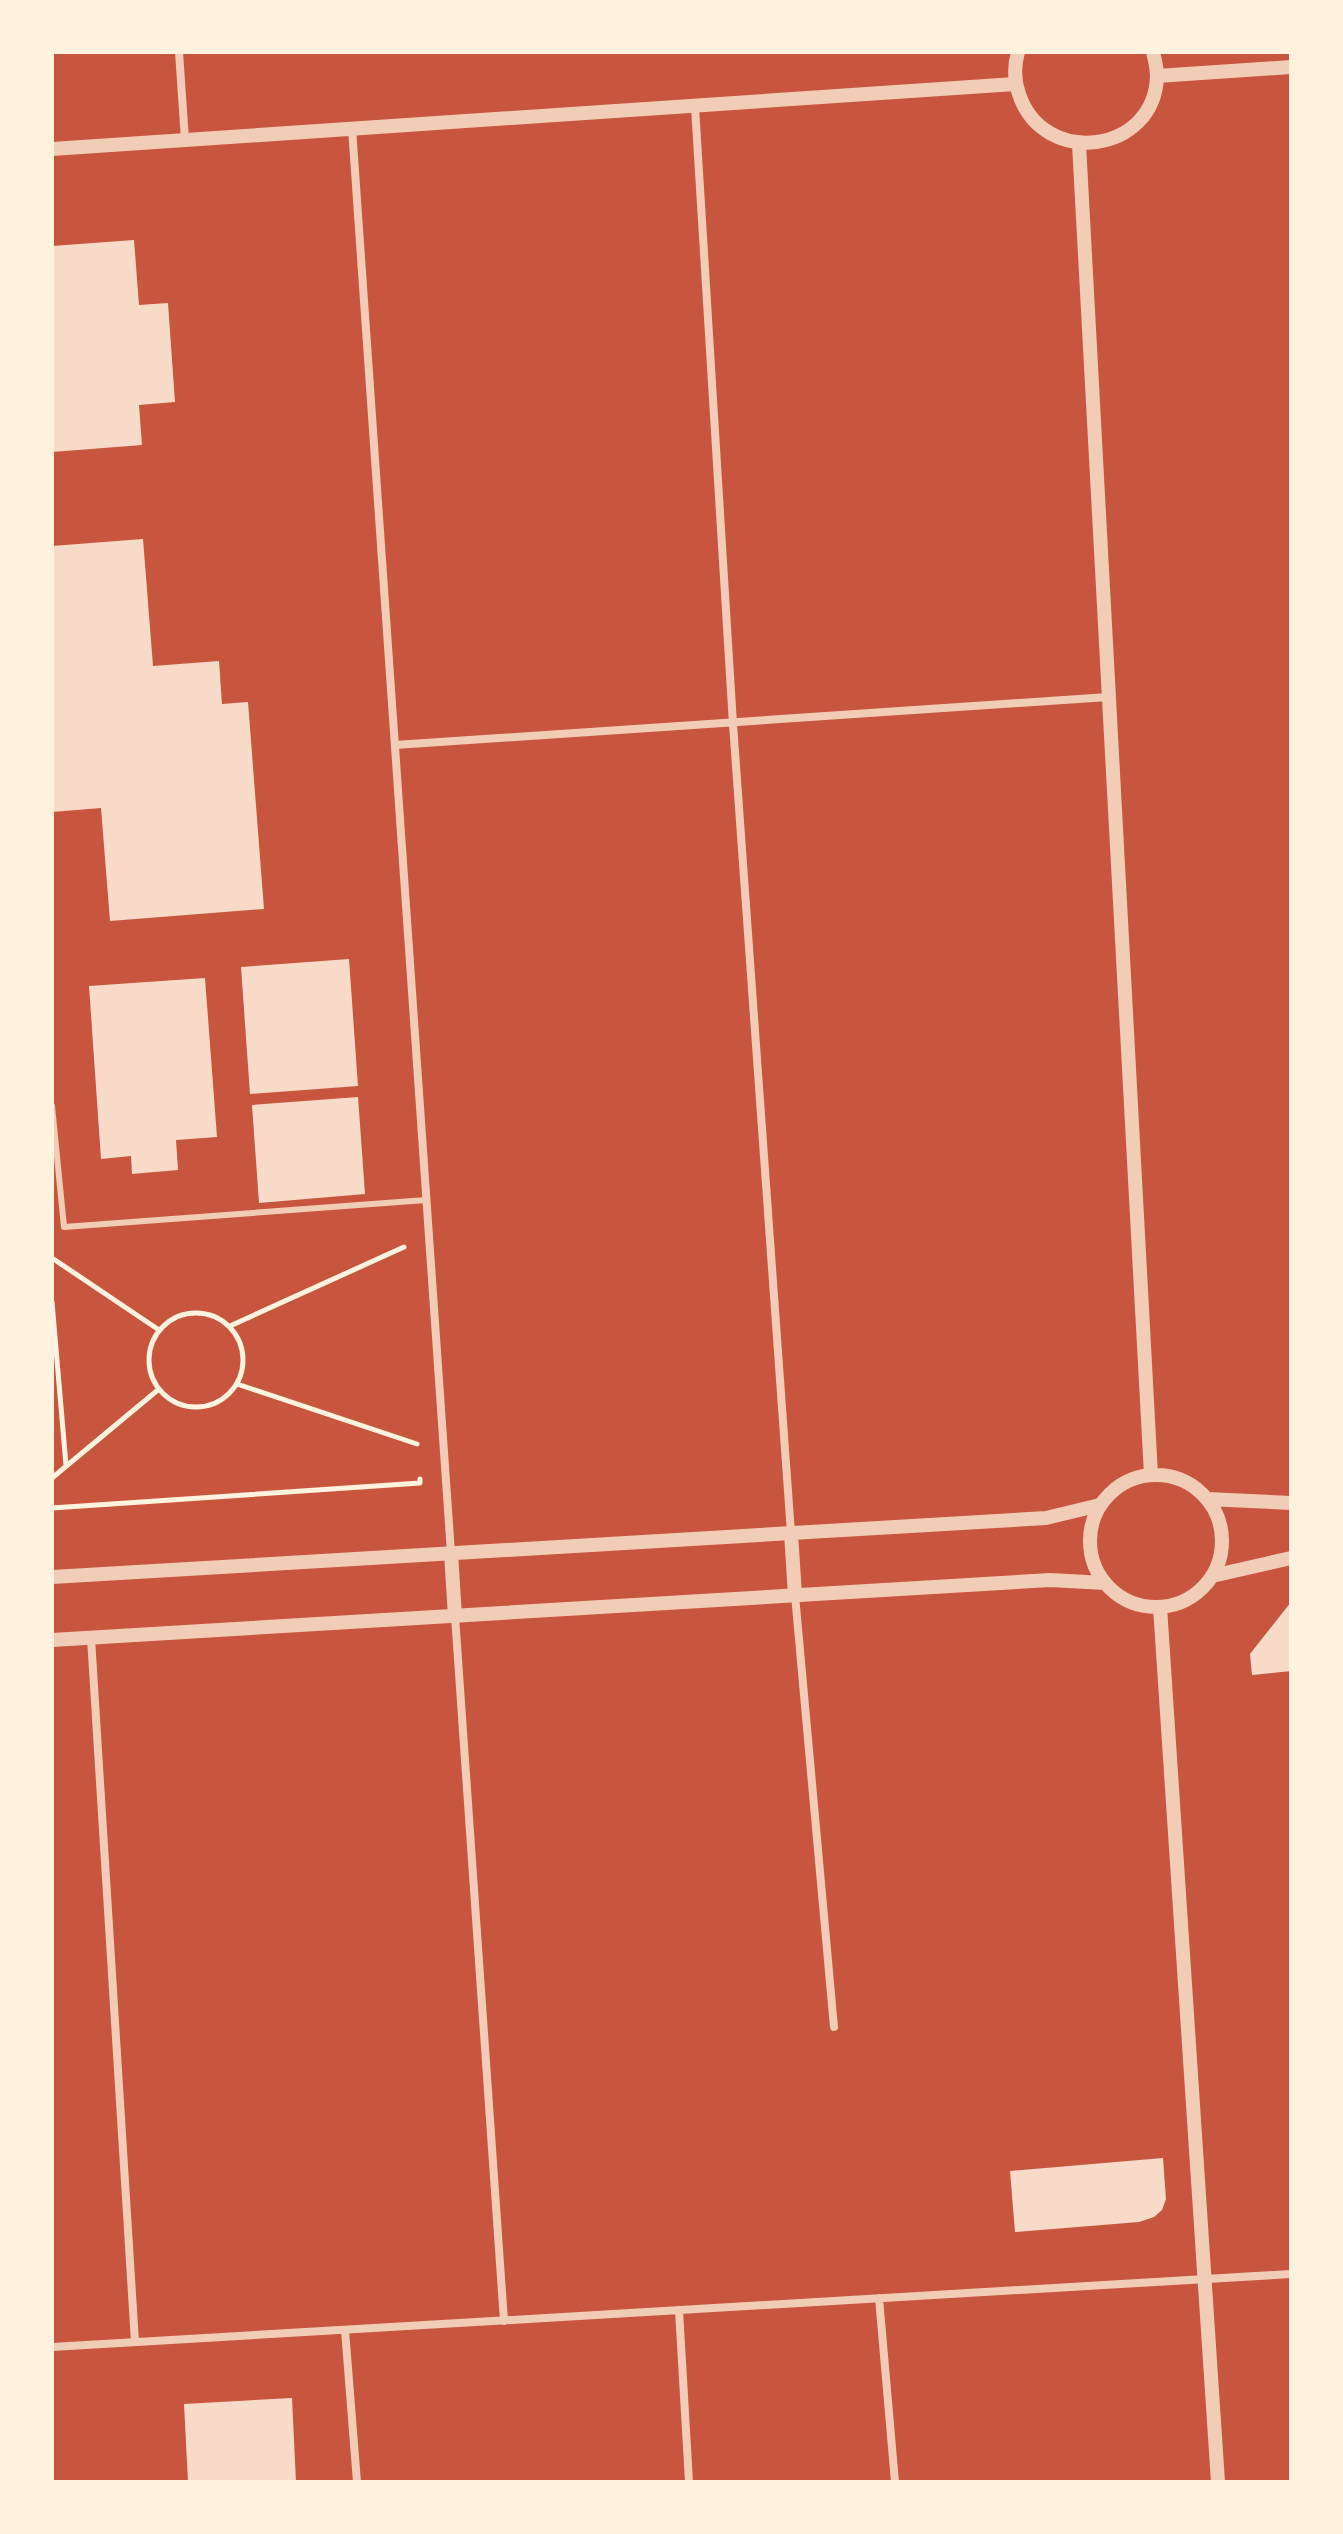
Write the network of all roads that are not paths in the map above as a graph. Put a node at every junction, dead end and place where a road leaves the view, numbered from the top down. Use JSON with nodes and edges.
{"nodes":[{"id":1,"x":179,"y":52,"type":"edge"},
{"id":2,"x":1018,"y":52,"type":"edge"},
{"id":3,"x":1153,"y":52,"type":"edge"},
{"id":4,"x":1291,"y":67,"type":"edge"},
{"id":5,"x":1157,"y":76,"type":"junction"},
{"id":6,"x":1015,"y":84,"type":"junction"},
{"id":7,"x":695,"y":107,"type":"junction"},
{"id":8,"x":352,"y":128,"type":"junction"},
{"id":9,"x":185,"y":140,"type":"junction"},
{"id":10,"x":1079,"y":144,"type":"junction"},
{"id":11,"x":52,"y":149,"type":"edge"},
{"id":12,"x":1108,"y":697,"type":"junction"},
{"id":13,"x":733,"y":724,"type":"junction"},
{"id":14,"x":395,"y":745,"type":"junction"},
{"id":15,"x":52,"y":1106,"type":"edge"},
{"id":16,"x":426,"y":1200,"type":"junction"},
{"id":17,"x":1151,"y":1475,"type":"junction"},
{"id":18,"x":1207,"y":1499,"type":"junction"},
{"id":19,"x":1291,"y":1503,"type":"edge"},
{"id":20,"x":1100,"y":1505,"type":"junction"},
{"id":21,"x":791,"y":1533,"type":"junction"},
{"id":22,"x":451,"y":1553,"type":"junction"},
{"id":23,"x":1291,"y":1558,"type":"edge"},
{"id":24,"x":1212,"y":1576,"type":"junction"},
{"id":25,"x":52,"y":1577,"type":"edge"},
{"id":26,"x":1105,"y":1583,"type":"junction"},
{"id":27,"x":795,"y":1595,"type":"junction"},
{"id":28,"x":1160,"y":1607,"type":"junction"},
{"id":29,"x":455,"y":1616,"type":"junction"},
{"id":30,"x":91,"y":1638,"type":"junction"},
{"id":31,"x":52,"y":1640,"type":"edge"},
{"id":32,"x":834,"y":2027,"type":"dead end"},
{"id":33,"x":1291,"y":2274,"type":"edge"},
{"id":34,"x":1204,"y":2279,"type":"junction"},
{"id":35,"x":879,"y":2298,"type":"junction"},
{"id":36,"x":679,"y":2310,"type":"junction"},
{"id":37,"x":504,"y":2321,"type":"junction"},
{"id":38,"x":345,"y":2330,"type":"junction"},
{"id":39,"x":135,"y":2342,"type":"junction"},
{"id":40,"x":52,"y":2347,"type":"edge"},
{"id":41,"x":357,"y":2482,"type":"edge"},
{"id":42,"x":689,"y":2482,"type":"edge"},
{"id":43,"x":895,"y":2482,"type":"edge"},
{"id":44,"x":1218,"y":2482,"type":"edge"}],
"edges":[{"from":1,"to":9,"type":"street"},
{"from":2,"to":6,"type":"street"},
{"from":3,"to":5,"type":"street"},
{"from":4,"to":5,"type":"street"},
{"from":5,"to":10,"type":"street"},
{"from":6,"to":7,"type":"street"},
{"from":6,"to":10,"type":"street"},
{"from":7,"to":8,"type":"street"},
{"from":7,"to":13,"type":"street"},
{"from":8,"to":9,"type":"street"},
{"from":8,"to":14,"type":"street"},
{"from":9,"to":11,"type":"street"},
{"from":10,"to":12,"type":"street"},
{"from":12,"to":13,"type":"street"},
{"from":12,"to":17,"type":"street"},
{"from":13,"to":14,"type":"street"},
{"from":13,"to":21,"type":"street"},
{"from":14,"to":16,"type":"street"},
{"from":15,"to":16,"type":"lane"},
{"from":16,"to":22,"type":"street"},
{"from":17,"to":18,"type":"street"},
{"from":17,"to":20,"type":"street"},
{"from":18,"to":19,"type":"street"},
{"from":18,"to":24,"type":"street"},
{"from":20,"to":21,"type":"street"},
{"from":20,"to":26,"type":"street"},
{"from":21,"to":22,"type":"street"},
{"from":21,"to":27,"type":"street"},
{"from":22,"to":25,"type":"street"},
{"from":22,"to":29,"type":"street"},
{"from":23,"to":24,"type":"street"},
{"from":24,"to":28,"type":"street"},
{"from":26,"to":27,"type":"street"},
{"from":26,"to":28,"type":"street"},
{"from":27,"to":29,"type":"street"},
{"from":27,"to":32,"type":"street"},
{"from":28,"to":34,"type":"street"},
{"from":29,"to":30,"type":"street"},
{"from":29,"to":37,"type":"street"},
{"from":30,"to":31,"type":"street"},
{"from":30,"to":39,"type":"street"},
{"from":33,"to":34,"type":"street"},
{"from":34,"to":35,"type":"street"},
{"from":34,"to":44,"type":"street"},
{"from":35,"to":36,"type":"street"},
{"from":35,"to":43,"type":"street"},
{"from":36,"to":37,"type":"street"},
{"from":36,"to":42,"type":"street"},
{"from":37,"to":38,"type":"street"},
{"from":38,"to":39,"type":"street"},
{"from":38,"to":41,"type":"street"},
{"from":39,"to":40,"type":"street"}]}
